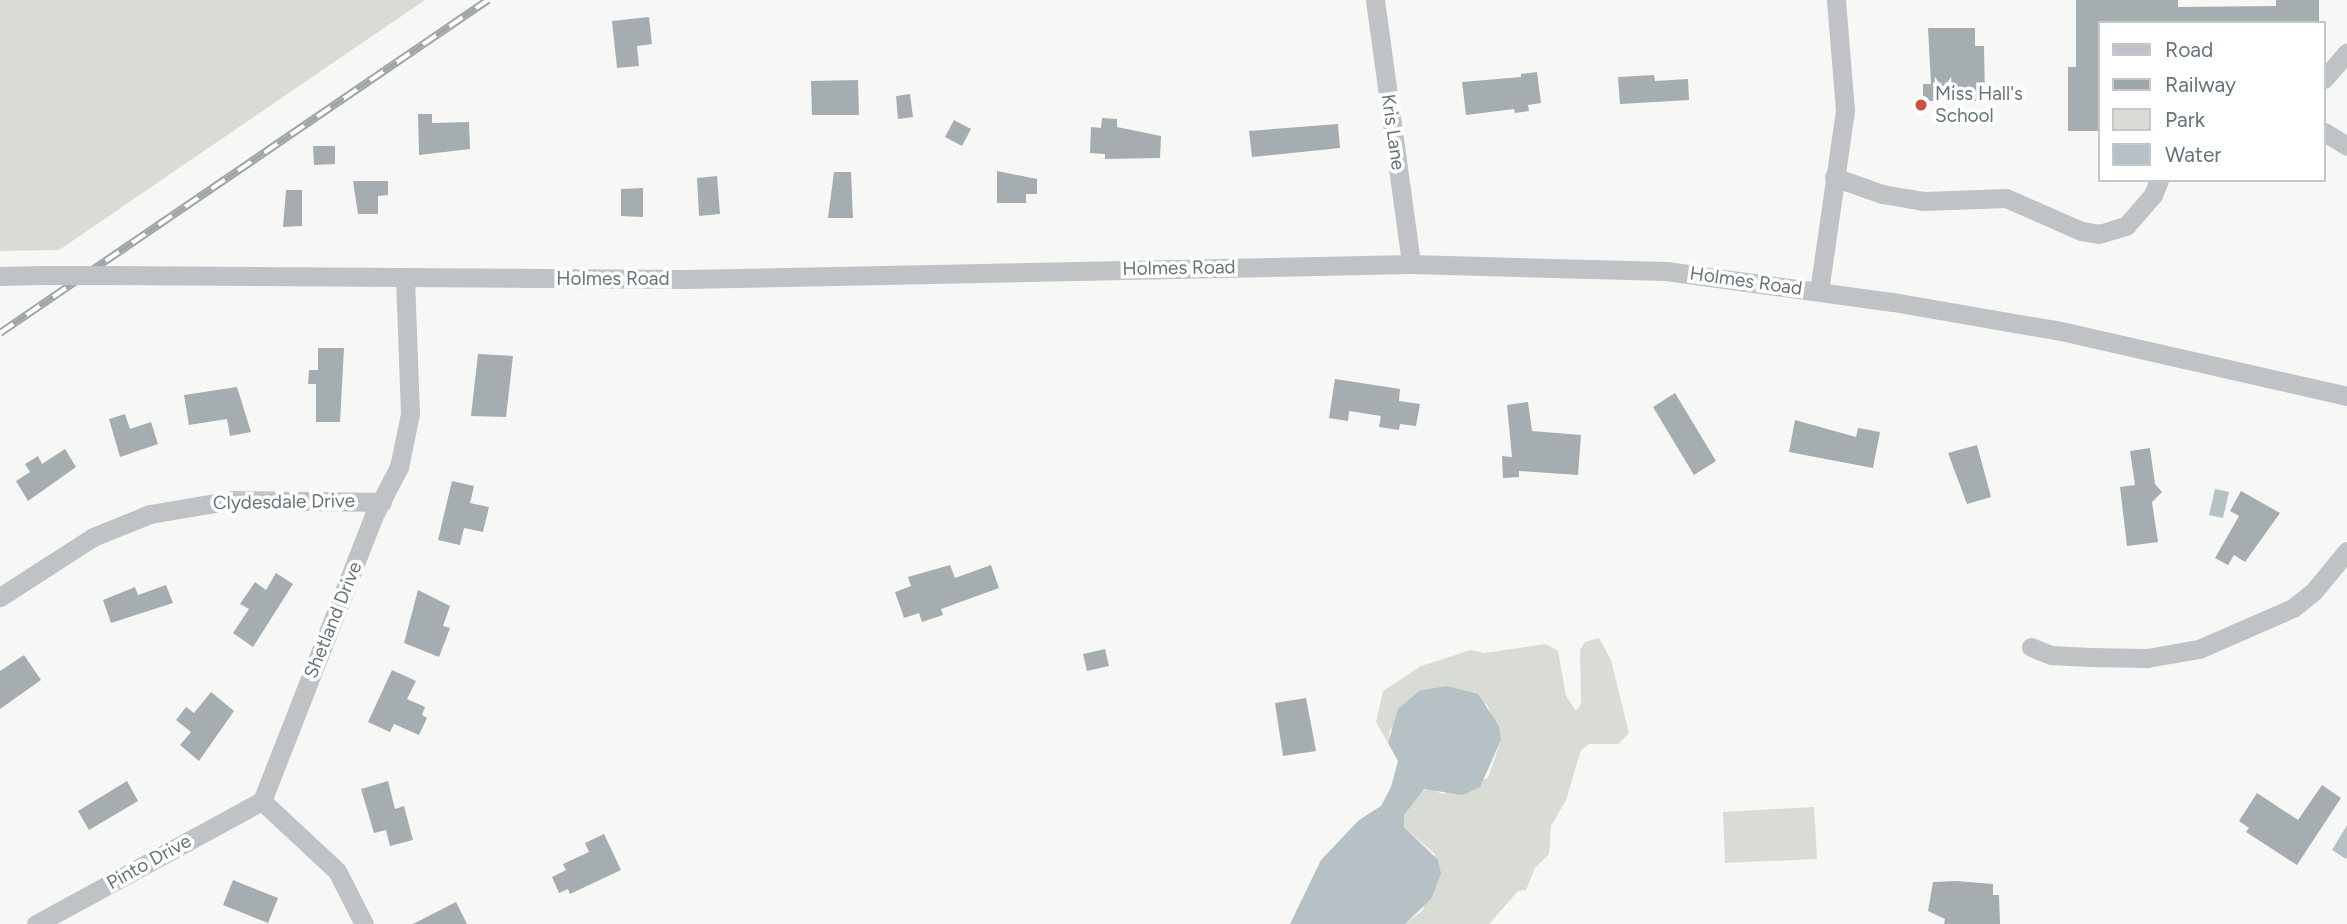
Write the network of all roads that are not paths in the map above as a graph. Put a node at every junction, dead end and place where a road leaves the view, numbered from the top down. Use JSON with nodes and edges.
{"nodes":[{"id":1,"x":1375,"y":0,"type":"edge"},
{"id":2,"x":1836,"y":0,"type":"edge"},
{"id":3,"x":2347,"y":53,"type":"edge"},
{"id":4,"x":2326,"y":77,"type":"edge"},
{"id":5,"x":2326,"y":133,"type":"edge"},
{"id":6,"x":2347,"y":146,"type":"edge"},
{"id":7,"x":1834,"y":177,"type":"junction"},
{"id":8,"x":2158,"y":182,"type":"edge"},
{"id":9,"x":1411,"y":264,"type":"junction"},
{"id":10,"x":0,"y":276,"type":"edge"},
{"id":11,"x":405,"y":278,"type":"junction"},
{"id":12,"x":1819,"y":291,"type":"junction"},
{"id":13,"x":2347,"y":396,"type":"edge"},
{"id":14,"x":382,"y":502,"type":"junction"},
{"id":15,"x":2347,"y":551,"type":"edge"},
{"id":16,"x":0,"y":597,"type":"edge"},
{"id":17,"x":2031,"y":646,"type":"dead end"},
{"id":18,"x":262,"y":801,"type":"junction"},
{"id":19,"x":36,"y":924,"type":"edge"},
{"id":20,"x":364,"y":924,"type":"edge"}],
"edges":[{"from":1,"to":9,"type":"street","name":"Kris Lane"},
{"from":2,"to":7,"type":"street"},
{"from":3,"to":4,"type":"street"},
{"from":5,"to":6,"type":"street"},
{"from":7,"to":8,"type":"street"},
{"from":7,"to":12,"type":"street"},
{"from":9,"to":11,"type":"street","name":"Holmes Road"},
{"from":9,"to":12,"type":"street","name":"Holmes Road"},
{"from":10,"to":11,"type":"street","name":"Holmes Road","bridge":true},
{"from":11,"to":14,"type":"street","name":"Shetland Drive"},
{"from":12,"to":13,"type":"street","name":"Holmes Road"},
{"from":14,"to":16,"type":"street","name":"Clydesdale Drive"},
{"from":14,"to":18,"type":"street","name":"Shetland Drive"},
{"from":15,"to":17,"type":"street"},
{"from":18,"to":19,"type":"street","name":"Pinto Drive"},
{"from":18,"to":20,"type":"street"}]}
